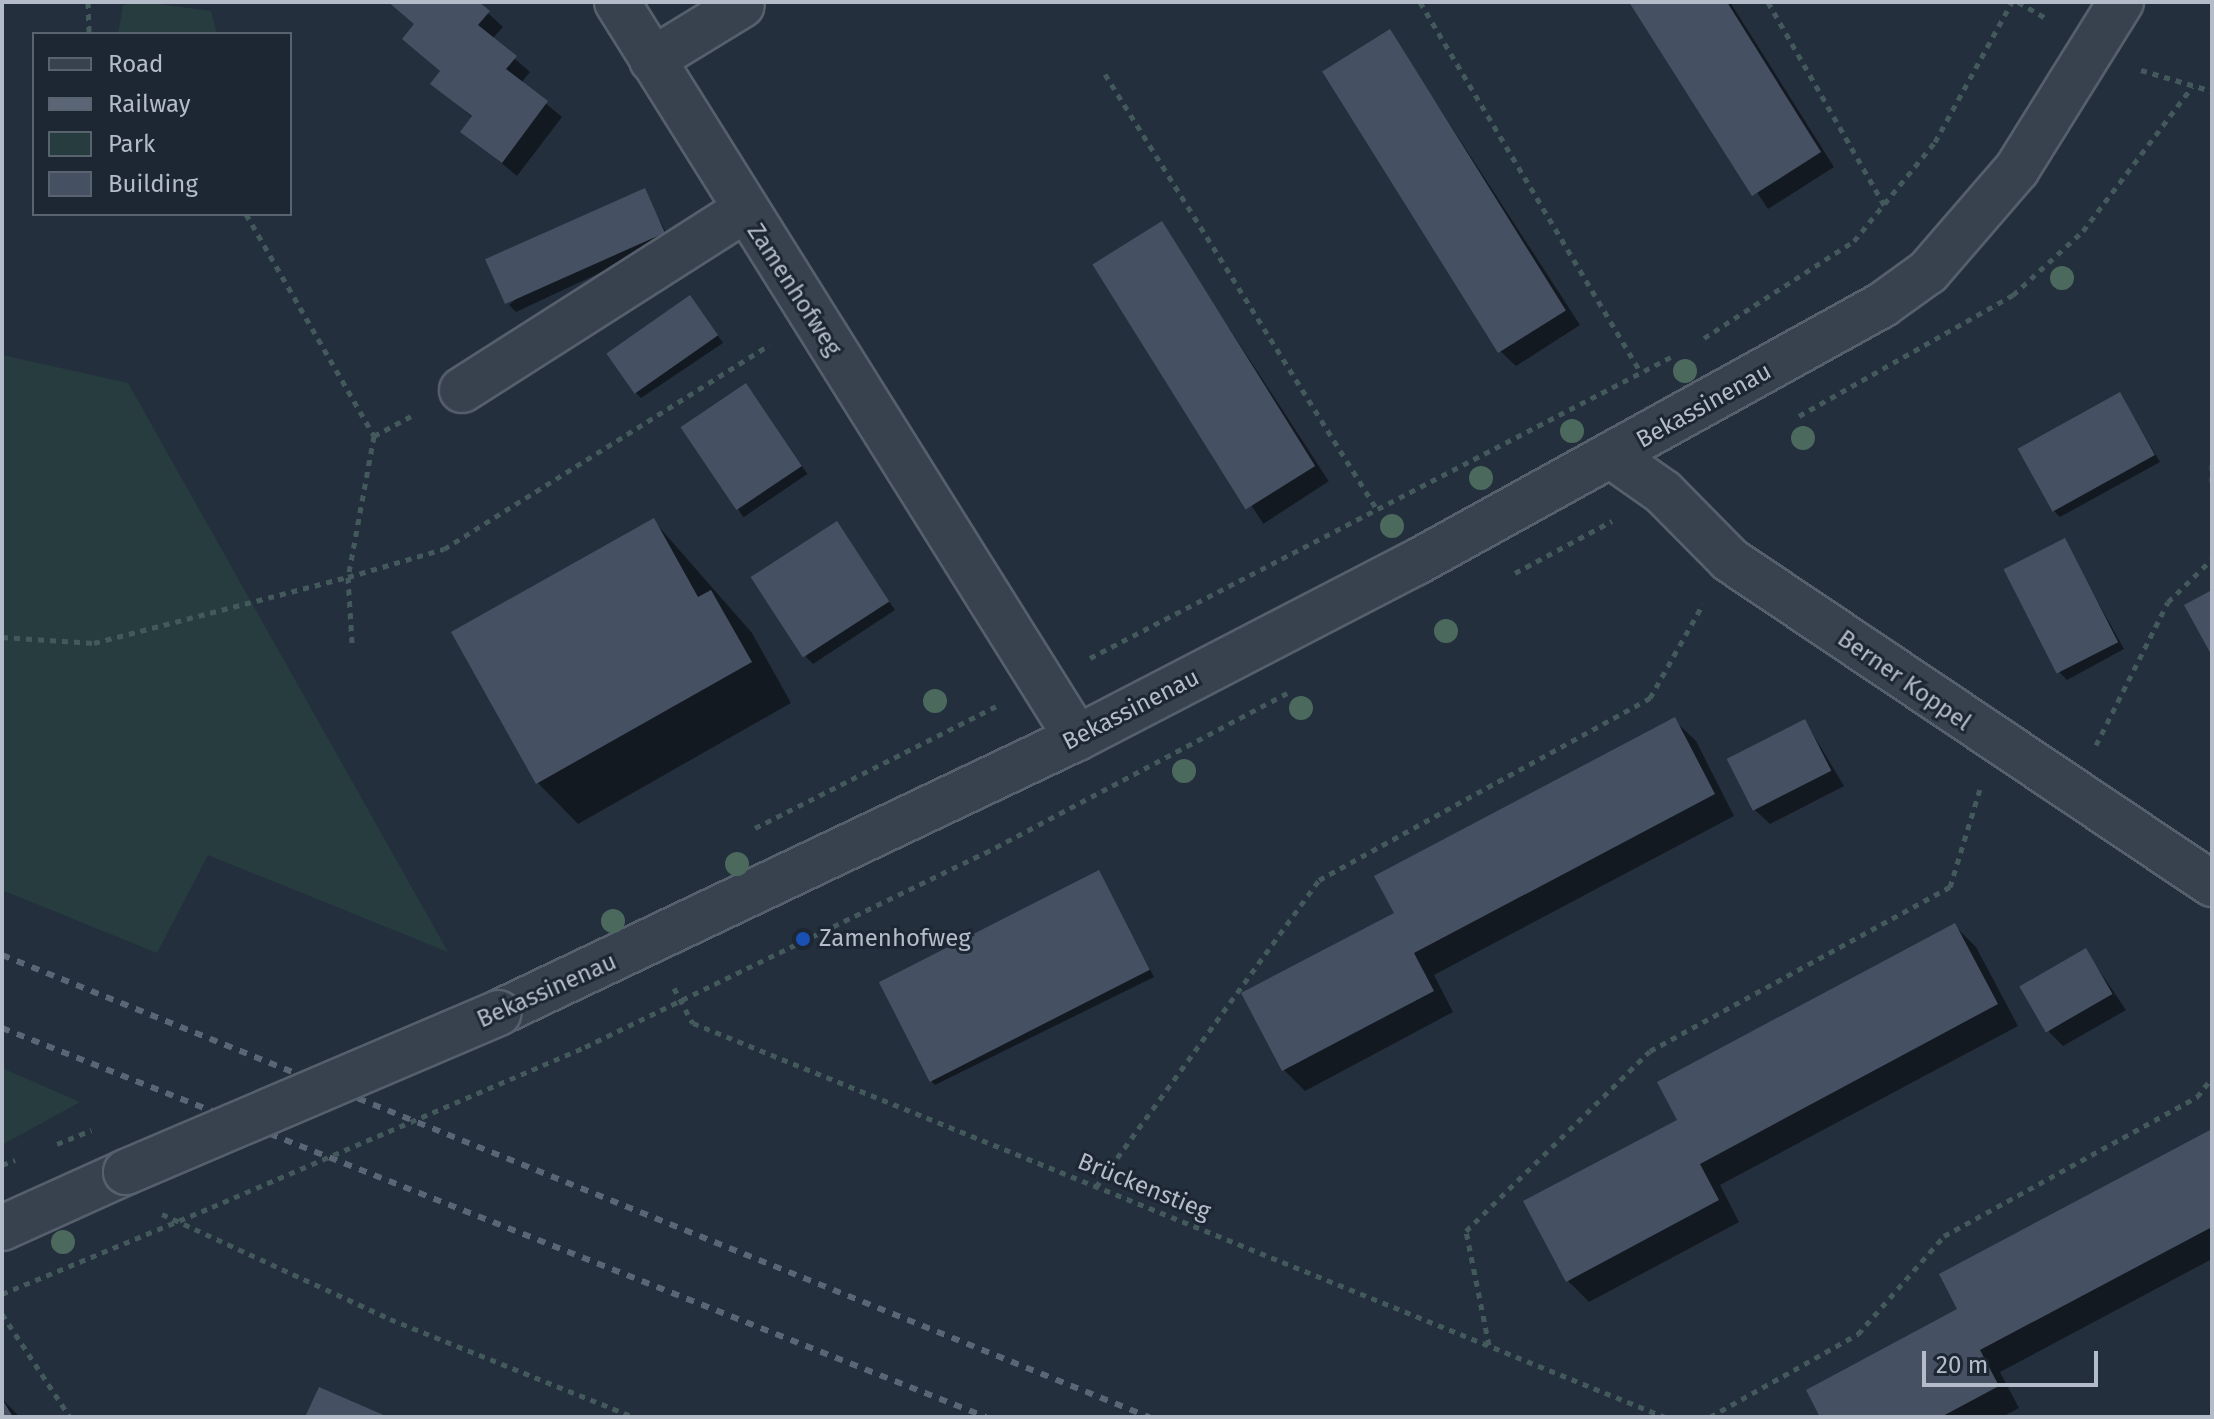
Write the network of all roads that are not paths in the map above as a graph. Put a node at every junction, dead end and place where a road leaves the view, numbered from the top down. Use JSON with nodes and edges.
{"nodes":[{"id":1,"x":617,"y":2,"type":"edge"},
{"id":2,"x":2121,"y":2,"type":"edge"},
{"id":3,"x":742,"y":5,"type":"dead end"},
{"id":4,"x":652,"y":60,"type":"junction"},
{"id":5,"x":743,"y":211,"type":"junction"},
{"id":6,"x":462,"y":390,"type":"road end"},
{"id":7,"x":1613,"y":457,"type":"junction"},
{"id":8,"x":1077,"y":738,"type":"junction"},
{"id":9,"x":2212,"y":884,"type":"edge"},
{"id":10,"x":2,"y":1228,"type":"edge"}],
"edges":[{"from":1,"to":4,"type":"street","name":"Zamenhofweg"},
{"from":2,"to":7,"type":"street","name":"Bekassinenau"},
{"from":3,"to":4,"type":"street"},
{"from":4,"to":5,"type":"street","name":"Zamenhofweg"},
{"from":5,"to":6,"type":"street"},
{"from":5,"to":8,"type":"street","name":"Zamenhofweg"},
{"from":7,"to":8,"type":"street","name":"Bekassinenau"},
{"from":7,"to":9,"type":"street","name":"Berner Koppel"},
{"from":8,"to":10,"type":"street","name":"Bekassinenau","bridge":true}]}
